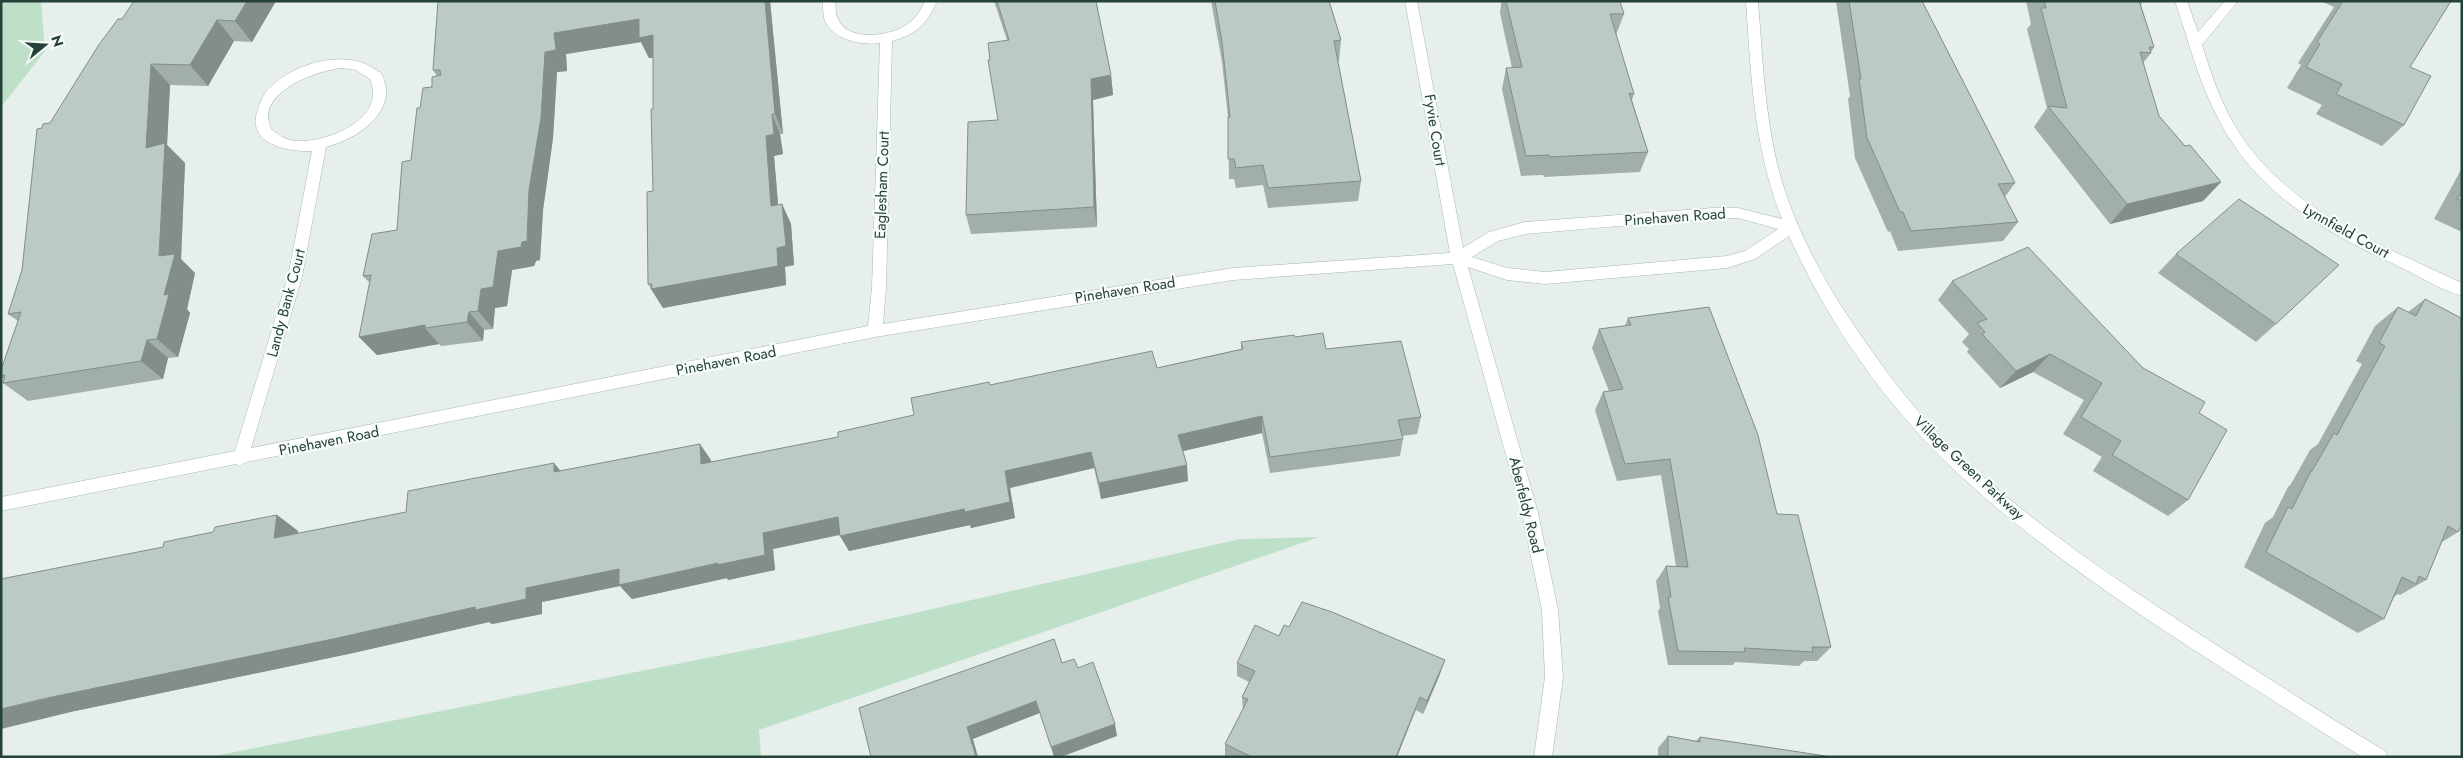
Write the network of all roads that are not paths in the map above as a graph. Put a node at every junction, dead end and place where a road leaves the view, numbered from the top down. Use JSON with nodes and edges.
{"nodes":[{"id":1,"x":829,"y":1,"type":"edge"},
{"id":2,"x":931,"y":1,"type":"edge"},
{"id":3,"x":1411,"y":1,"type":"edge"},
{"id":4,"x":1752,"y":1,"type":"edge"},
{"id":5,"x":2181,"y":1,"type":"edge"},
{"id":6,"x":2232,"y":1,"type":"edge"},
{"id":7,"x":886,"y":38,"type":"junction"},
{"id":8,"x":2196,"y":43,"type":"junction"},
{"id":9,"x":320,"y":144,"type":"junction"},
{"id":10,"x":1792,"y":227,"type":"junction"},
{"id":11,"x":1458,"y":258,"type":"junction"},
{"id":12,"x":2462,"y":290,"type":"edge"},
{"id":13,"x":875,"y":331,"type":"junction"},
{"id":14,"x":240,"y":459,"type":"junction"},
{"id":15,"x":1,"y":504,"type":"edge"},
{"id":16,"x":1542,"y":757,"type":"edge"},
{"id":17,"x":2379,"y":757,"type":"edge"}],
"edges":[{"from":1,"to":7,"type":"street"},
{"from":2,"to":7,"type":"street"},
{"from":3,"to":11,"type":"street","name":"Fyvie Court"},
{"from":4,"to":10,"type":"street","name":"Village Green Parkway"},
{"from":5,"to":8,"type":"street","name":"Lynnfield Court"},
{"from":6,"to":8,"type":"street"},
{"from":7,"to":13,"type":"street","name":"Eaglesham Court"},
{"from":8,"to":12,"type":"street","name":"Lynnfield Court"},
{"from":9,"to":9,"type":"street"},
{"from":9,"to":14,"type":"street","name":"Landy Bank Court"},
{"from":10,"to":11,"type":"street","name":"Pinehaven Road"},
{"from":10,"to":11,"type":"street","name":"Pinehaven Road"},
{"from":10,"to":17,"type":"street","name":"Village Green Parkway"},
{"from":11,"to":13,"type":"street","name":"Pinehaven Road"},
{"from":11,"to":16,"type":"street","name":"Aberfeldy Road"},
{"from":13,"to":14,"type":"street","name":"Pinehaven Road"},
{"from":14,"to":15,"type":"street","name":"Pinehaven Road"}]}
